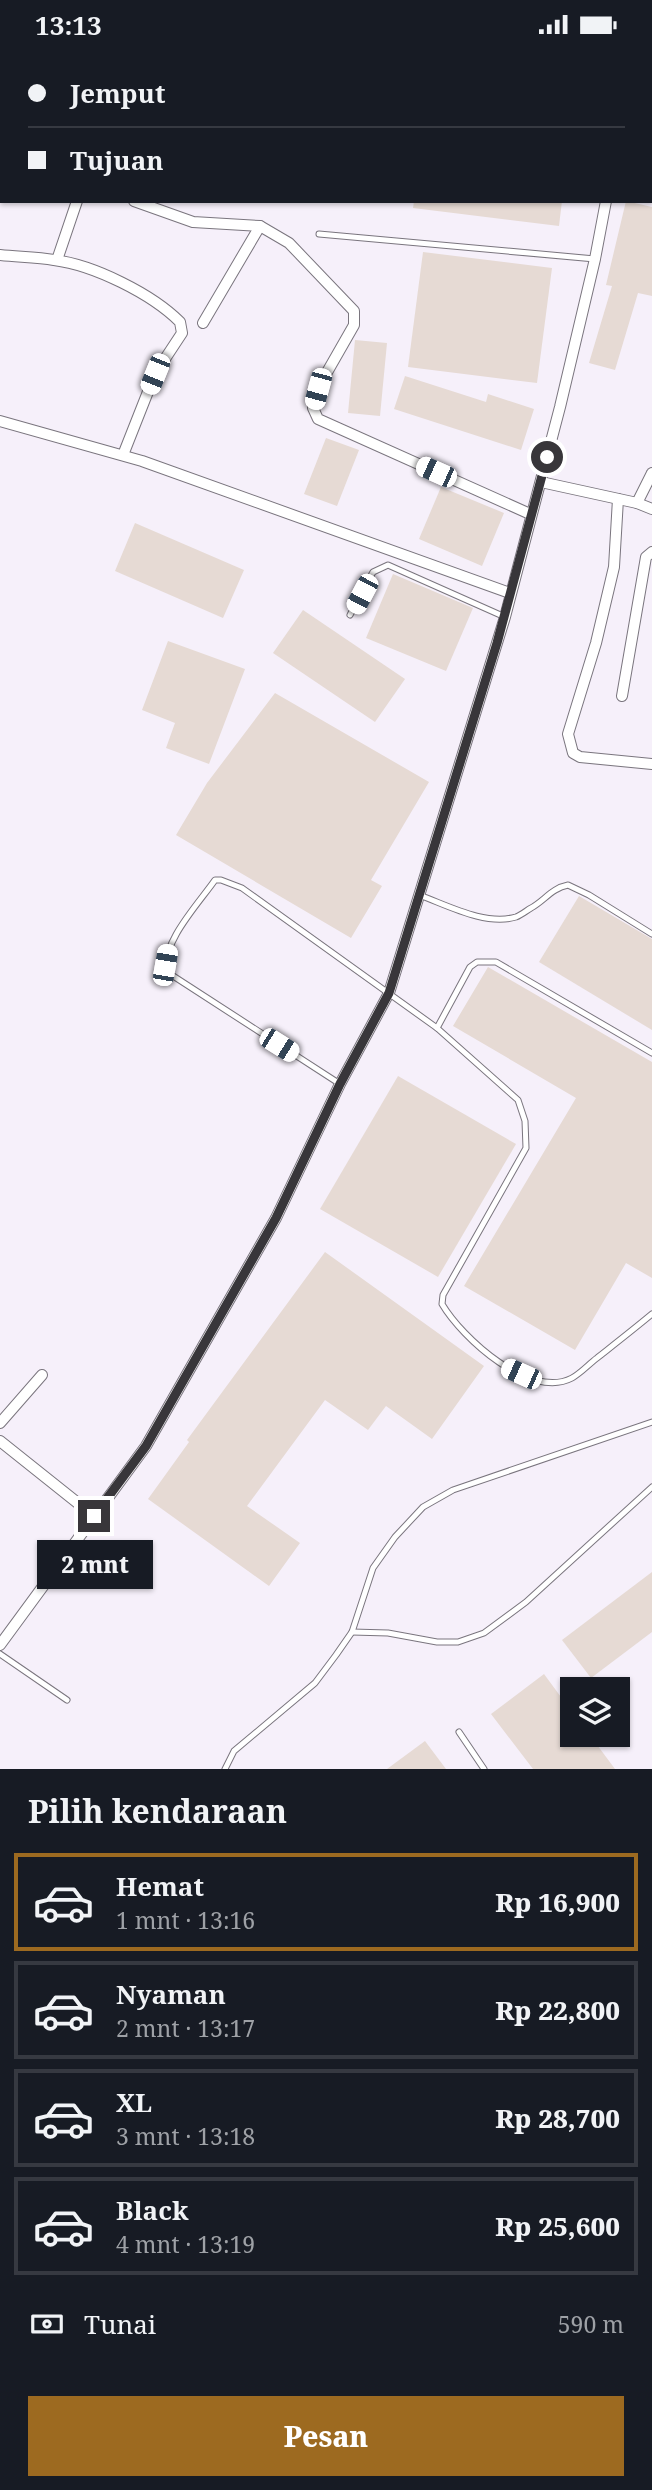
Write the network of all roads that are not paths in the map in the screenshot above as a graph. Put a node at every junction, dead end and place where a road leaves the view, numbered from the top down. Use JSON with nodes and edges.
{"nodes":[{"id":1,"x":76,"y":203,"type":"edge"},
{"id":2,"x":140,"y":203,"type":"edge"},
{"id":3,"x":606,"y":203,"type":"edge"},
{"id":4,"x":260,"y":226,"type":"junction"},
{"id":5,"x":319,"y":234,"type":"dead end"},
{"id":6,"x":0,"y":255,"type":"edge"},
{"id":7,"x":595,"y":259,"type":"junction"},
{"id":8,"x":57,"y":260,"type":"junction"},
{"id":9,"x":203,"y":323,"type":"dead end"},
{"id":10,"x":0,"y":421,"type":"edge"},
{"id":11,"x":123,"y":455,"type":"junction"},
{"id":12,"x":652,"y":473,"type":"edge"},
{"id":13,"x":541,"y":482,"type":"junction"},
{"id":14,"x":618,"y":499,"type":"junction"},
{"id":15,"x":636,"y":503,"type":"junction"},
{"id":16,"x":652,"y":509,"type":"edge"},
{"id":17,"x":530,"y":514,"type":"junction"},
{"id":18,"x":652,"y":552,"type":"edge"},
{"id":19,"x":510,"y":593,"type":"junction"},
{"id":20,"x":350,"y":615,"type":"dead end"},
{"id":21,"x":505,"y":617,"type":"junction"},
{"id":22,"x":622,"y":696,"type":"dead end"},
{"id":23,"x":652,"y":764,"type":"edge"},
{"id":24,"x":419,"y":895,"type":"junction"},
{"id":25,"x":652,"y":934,"type":"edge"},
{"id":26,"x":389,"y":993,"type":"junction"},
{"id":27,"x":438,"y":1028,"type":"junction"},
{"id":28,"x":652,"y":1053,"type":"edge"},
{"id":29,"x":340,"y":1084,"type":"junction"},
{"id":30,"x":652,"y":1314,"type":"edge"},
{"id":31,"x":42,"y":1375,"type":"dead end"},
{"id":32,"x":652,"y":1422,"type":"edge"},
{"id":33,"x":0,"y":1423,"type":"edge"},
{"id":34,"x":0,"y":1441,"type":"edge"},
{"id":35,"x":652,"y":1487,"type":"edge"},
{"id":36,"x":94,"y":1516,"type":"junction"},
{"id":37,"x":352,"y":1632,"type":"junction"},
{"id":38,"x":0,"y":1645,"type":"edge"},
{"id":39,"x":0,"y":1654,"type":"edge"},
{"id":40,"x":67,"y":1700,"type":"dead end"},
{"id":41,"x":460,"y":1732,"type":"dead end"},
{"id":42,"x":225,"y":1769,"type":"edge"},
{"id":43,"x":484,"y":1769,"type":"edge"}],
"edges":[{"from":1,"to":8,"type":"street"},
{"from":2,"to":4,"type":"street"},
{"from":3,"to":7,"type":"street"},
{"from":4,"to":9,"type":"street"},
{"from":4,"to":17,"type":"street"},
{"from":5,"to":7,"type":"lane"},
{"from":6,"to":8,"type":"street"},
{"from":7,"to":13,"type":"street"},
{"from":8,"to":11,"type":"street"},
{"from":10,"to":11,"type":"street"},
{"from":11,"to":19,"type":"street"},
{"from":12,"to":15,"type":"street"},
{"from":13,"to":14,"type":"street"},
{"from":13,"to":17,"type":"street"},
{"from":14,"to":15,"type":"street"},
{"from":14,"to":23,"type":"street"},
{"from":15,"to":16,"type":"street"},
{"from":17,"to":19,"type":"street"},
{"from":18,"to":22,"type":"street"},
{"from":19,"to":21,"type":"street"},
{"from":20,"to":21,"type":"lane"},
{"from":21,"to":24,"type":"street"},
{"from":24,"to":25,"type":"lane"},
{"from":24,"to":26,"type":"street"},
{"from":26,"to":27,"type":"lane"},
{"from":26,"to":29,"type":"street"},
{"from":26,"to":29,"type":"lane"},
{"from":27,"to":28,"type":"lane"},
{"from":27,"to":30,"type":"lane"},
{"from":29,"to":36,"type":"street"},
{"from":31,"to":33,"type":"street"},
{"from":32,"to":37,"type":"lane"},
{"from":34,"to":36,"type":"street"},
{"from":35,"to":37,"type":"lane"},
{"from":36,"to":38,"type":"street"},
{"from":37,"to":42,"type":"lane"},
{"from":39,"to":40,"type":"lane"},
{"from":41,"to":43,"type":"lane"}]}
